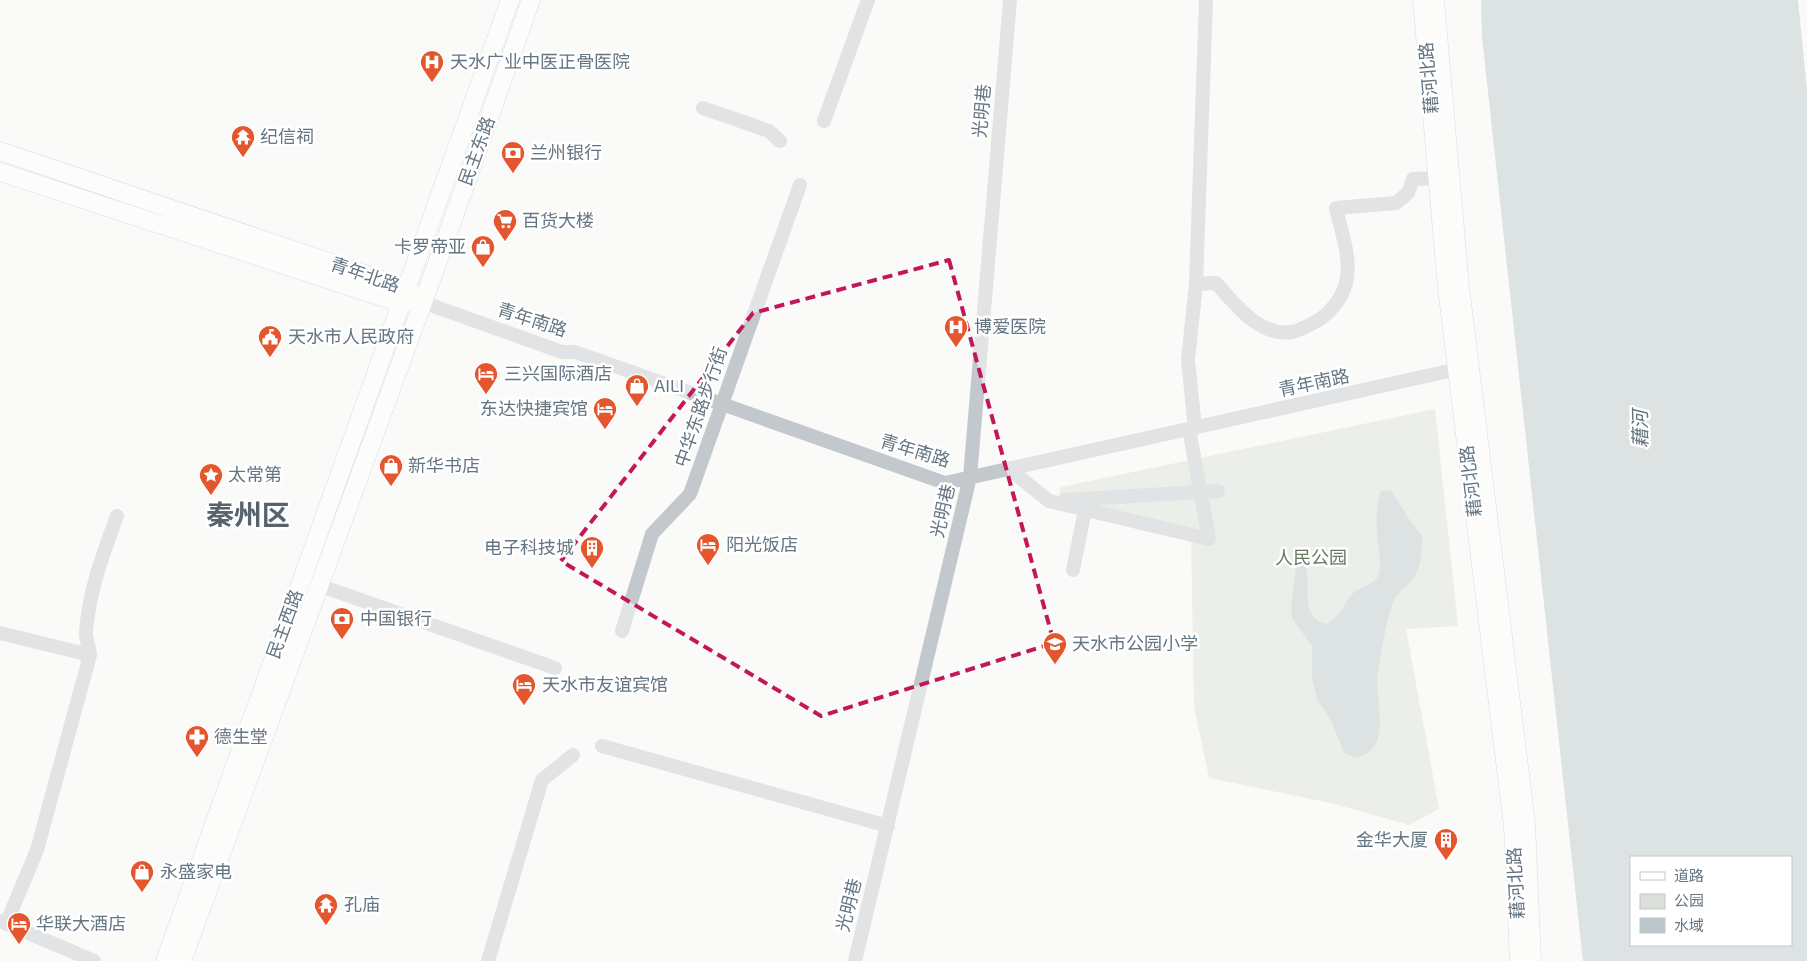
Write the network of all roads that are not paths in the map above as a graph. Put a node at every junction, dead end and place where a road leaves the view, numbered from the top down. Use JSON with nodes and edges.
{"nodes":[{"id":1,"x":510,"y":0,"type":"edge"},
{"id":2,"x":530,"y":0,"type":"edge"},
{"id":3,"x":868,"y":0,"type":"edge"},
{"id":4,"x":1010,"y":0,"type":"edge"},
{"id":5,"x":1206,"y":0,"type":"edge"},
{"id":6,"x":1422,"y":0,"type":"edge"},
{"id":7,"x":1435,"y":0,"type":"edge"},
{"id":8,"x":703,"y":108,"type":"dead end"},
{"id":9,"x":824,"y":121,"type":"dead end"},
{"id":10,"x":780,"y":141,"type":"dead end"},
{"id":11,"x":0,"y":150,"type":"edge"},
{"id":12,"x":0,"y":172,"type":"edge"},
{"id":13,"x":1437,"y":178,"type":"junction"},
{"id":14,"x":800,"y":185,"type":"dead end"},
{"id":15,"x":1196,"y":284,"type":"junction"},
{"id":16,"x":403,"y":296,"type":"junction"},
{"id":17,"x":422,"y":302,"type":"junction"},
{"id":18,"x":1464,"y":368,"type":"junction"},
{"id":19,"x":722,"y":403,"type":"junction"},
{"id":20,"x":1192,"y":428,"type":"junction"},
{"id":21,"x":1008,"y":468,"type":"junction"},
{"id":22,"x":970,"y":477,"type":"junction"},
{"id":23,"x":1218,"y":491,"type":"dead end"},
{"id":24,"x":1200,"y":492,"type":"junction"},
{"id":25,"x":1049,"y":501,"type":"junction"},
{"id":26,"x":1086,"y":510,"type":"junction"},
{"id":27,"x":117,"y":516,"type":"dead end"},
{"id":28,"x":1073,"y":570,"type":"dead end"},
{"id":29,"x":318,"y":585,"type":"junction"},
{"id":30,"x":622,"y":631,"type":"dead end"},
{"id":31,"x":0,"y":633,"type":"edge"},
{"id":32,"x":90,"y":655,"type":"junction"},
{"id":33,"x":555,"y":668,"type":"dead end"},
{"id":34,"x":602,"y":746,"type":"dead end"},
{"id":35,"x":573,"y":755,"type":"dead end"},
{"id":36,"x":888,"y":826,"type":"junction"},
{"id":37,"x":3,"y":923,"type":"edge"},
{"id":38,"x":94,"y":961,"type":"edge"},
{"id":39,"x":165,"y":961,"type":"edge"},
{"id":40,"x":182,"y":961,"type":"edge"},
{"id":41,"x":488,"y":961,"type":"edge"},
{"id":42,"x":855,"y":961,"type":"edge"},
{"id":43,"x":1519,"y":961,"type":"edge"},
{"id":44,"x":1532,"y":961,"type":"edge"}],
"edges":[{"from":1,"to":16,"type":"main road","name":"民主东路"},
{"from":2,"to":17,"type":"main road","name":"民主东路"},
{"from":3,"to":9,"type":"street"},
{"from":4,"to":22,"type":"street","name":"光明巷"},
{"from":5,"to":15,"type":"street"},
{"from":6,"to":13,"type":"main road","name":"藉河北路"},
{"from":7,"to":18,"type":"main road","name":"藉河北路"},
{"from":8,"to":10,"type":"street"},
{"from":11,"to":16,"type":"main road","name":"青年北路"},
{"from":12,"to":16,"type":"main road","name":"青年北路"},
{"from":13,"to":15,"type":"street"},
{"from":13,"to":18,"type":"main road","name":"藉河北路"},
{"from":14,"to":19,"type":"street","name":"中华东路步行街"},
{"from":15,"to":20,"type":"street"},
{"from":16,"to":17,"type":"main road","name":"青年北路"},
{"from":16,"to":39,"type":"main road","name":"民主西路"},
{"from":17,"to":19,"type":"street","name":"青年南路"},
{"from":17,"to":29,"type":"main road","name":"民主西路"},
{"from":18,"to":20,"type":"street","name":"青年南路"},
{"from":18,"to":43,"type":"main road","name":"藉河北路"},
{"from":18,"to":44,"type":"main road","name":"藉河北路"},
{"from":19,"to":22,"type":"street","name":"青年南路"},
{"from":19,"to":30,"type":"street","name":"中华东路步行街"},
{"from":20,"to":21,"type":"street","name":"青年南路"},
{"from":20,"to":24,"type":"street"},
{"from":21,"to":22,"type":"street","name":"青年南路"},
{"from":21,"to":25,"type":"street"},
{"from":22,"to":36,"type":"street","name":"光明巷"},
{"from":23,"to":24,"type":"street"},
{"from":24,"to":25,"type":"street"},
{"from":24,"to":26,"type":"street"},
{"from":25,"to":26,"type":"street"},
{"from":26,"to":28,"type":"street"},
{"from":27,"to":32,"type":"street"},
{"from":29,"to":33,"type":"street"},
{"from":29,"to":40,"type":"main road","name":"民主西路"},
{"from":31,"to":32,"type":"street"},
{"from":32,"to":37,"type":"street"},
{"from":34,"to":36,"type":"street"},
{"from":35,"to":41,"type":"street"},
{"from":36,"to":42,"type":"street","name":"光明巷"},
{"from":37,"to":38,"type":"street"}]}
